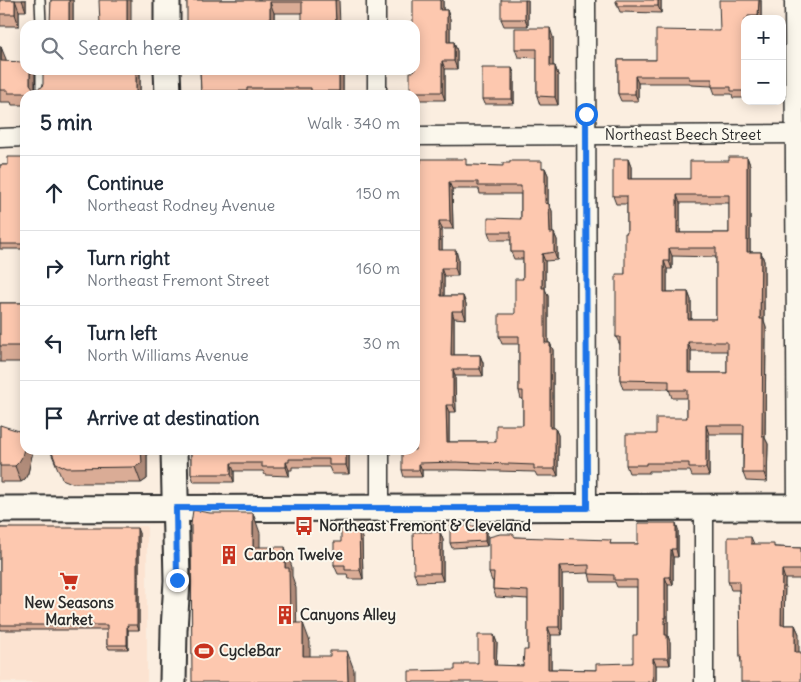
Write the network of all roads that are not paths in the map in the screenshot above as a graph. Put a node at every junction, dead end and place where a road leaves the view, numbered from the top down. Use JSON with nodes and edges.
{"nodes":[{"id":1,"x":40,"y":0,"type":"edge"},
{"id":2,"x":167,"y":0,"type":"edge"},
{"id":3,"x":376,"y":0,"type":"edge"},
{"id":4,"x":586,"y":0,"type":"edge"},
{"id":5,"x":794,"y":0,"type":"edge"},
{"id":6,"x":40,"y":20,"type":"edge"},
{"id":7,"x":167,"y":20,"type":"edge"},
{"id":8,"x":376,"y":20,"type":"edge"},
{"id":9,"x":41,"y":75,"type":"edge"},
{"id":10,"x":167,"y":75,"type":"edge"},
{"id":11,"x":377,"y":75,"type":"edge"},
{"id":12,"x":41,"y":90,"type":"edge"},
{"id":13,"x":168,"y":90,"type":"edge"},
{"id":14,"x":377,"y":90,"type":"edge"},
{"id":15,"x":798,"y":134,"type":"edge"},
{"id":16,"x":420,"y":136,"type":"edge"},
{"id":17,"x":586,"y":136,"type":"junction"},
{"id":18,"x":20,"y":137,"type":"edge"},
{"id":19,"x":0,"y":138,"type":"edge"},
{"id":20,"x":799,"y":354,"type":"edge"},
{"id":21,"x":174,"y":455,"type":"edge"},
{"id":22,"x":380,"y":455,"type":"edge"},
{"id":23,"x":704,"y":507,"type":"junction"},
{"id":24,"x":799,"y":507,"type":"edge"},
{"id":25,"x":176,"y":508,"type":"junction"},
{"id":26,"x":380,"y":508,"type":"junction"},
{"id":27,"x":587,"y":508,"type":"junction"},
{"id":28,"x":0,"y":509,"type":"edge"},
{"id":29,"x":173,"y":682,"type":"edge"},
{"id":30,"x":704,"y":682,"type":"edge"}],
"edges":[{"from":1,"to":6,"type":"lane"},
{"from":2,"to":7,"type":"main road"},
{"from":3,"to":8,"type":"street"},
{"from":4,"to":17,"type":"street"},
{"from":5,"to":15,"type":"street"},
{"from":9,"to":12,"type":"lane"},
{"from":10,"to":13,"type":"main road"},
{"from":11,"to":14,"type":"street"},
{"from":15,"to":17,"type":"street","name":"Northeast Beech Street"},
{"from":15,"to":20,"type":"street"},
{"from":16,"to":17,"type":"street","name":"Northeast Beech Street"},
{"from":17,"to":27,"type":"street"},
{"from":18,"to":19,"type":"street"},
{"from":20,"to":24,"type":"street"},
{"from":21,"to":25,"type":"main road"},
{"from":22,"to":26,"type":"street"},
{"from":23,"to":24,"type":"main road"},
{"from":23,"to":27,"type":"main road"},
{"from":23,"to":30,"type":"street"},
{"from":25,"to":26,"type":"main road"},
{"from":25,"to":28,"type":"main road"},
{"from":25,"to":29,"type":"main road"},
{"from":26,"to":27,"type":"main road"}]}
